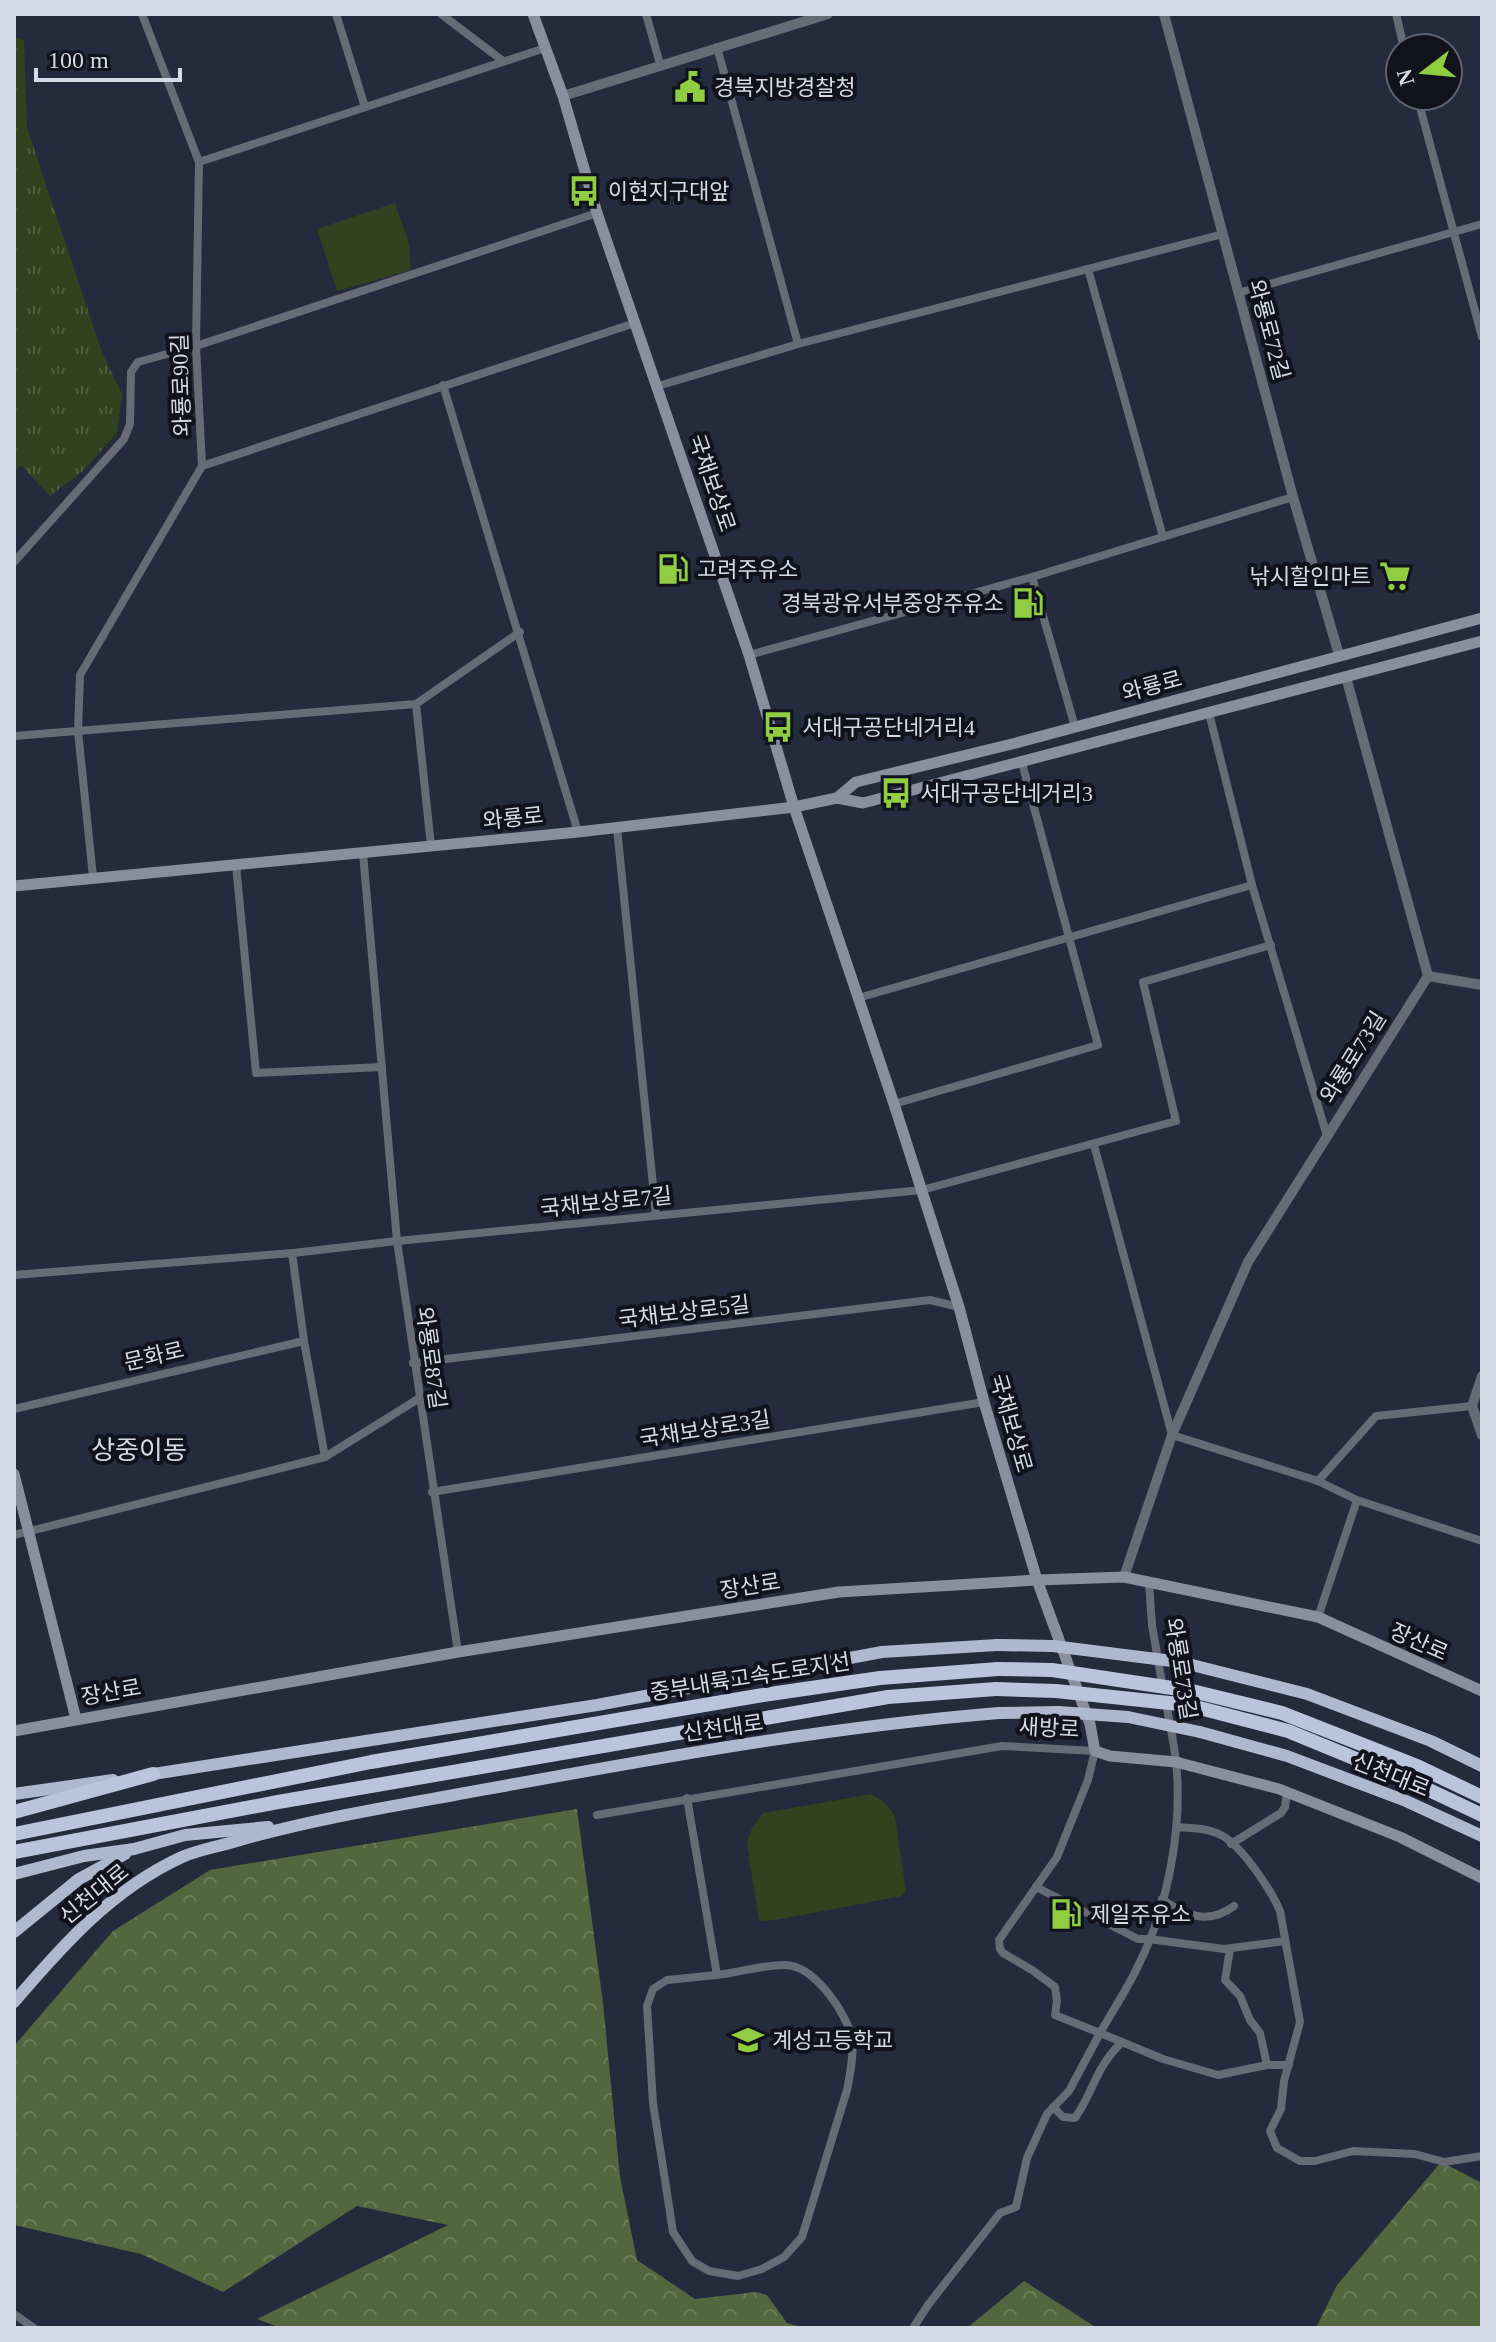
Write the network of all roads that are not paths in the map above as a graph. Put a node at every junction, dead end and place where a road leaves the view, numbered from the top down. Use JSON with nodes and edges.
{"nodes":[{"id":1,"x":142,"y":14,"type":"edge"},
{"id":2,"x":336,"y":14,"type":"edge"},
{"id":3,"x":441,"y":14,"type":"edge"},
{"id":4,"x":533,"y":14,"type":"edge"},
{"id":5,"x":646,"y":14,"type":"edge"},
{"id":6,"x":828,"y":14,"type":"edge"},
{"id":7,"x":1164,"y":14,"type":"edge"},
{"id":8,"x":804,"y":17,"type":"edge"},
{"id":9,"x":717,"y":47,"type":"junction"},
{"id":10,"x":545,"y":48,"type":"junction"},
{"id":11,"x":503,"y":61,"type":"junction"},
{"id":12,"x":660,"y":64,"type":"junction"},
{"id":13,"x":563,"y":96,"type":"junction"},
{"id":14,"x":365,"y":107,"type":"junction"},
{"id":15,"x":1421,"y":112,"type":"edge"},
{"id":16,"x":199,"y":162,"type":"junction"},
{"id":17,"x":597,"y":213,"type":"junction"},
{"id":18,"x":1482,"y":224,"type":"edge"},
{"id":19,"x":1452,"y":232,"type":"junction"},
{"id":20,"x":1223,"y":234,"type":"junction"},
{"id":21,"x":1088,"y":269,"type":"junction"},
{"id":22,"x":1238,"y":293,"type":"junction"},
{"id":23,"x":635,"y":323,"type":"junction"},
{"id":24,"x":1482,"y":337,"type":"edge"},
{"id":25,"x":798,"y":344,"type":"junction"},
{"id":26,"x":196,"y":346,"type":"junction"},
{"id":27,"x":443,"y":385,"type":"junction"},
{"id":28,"x":658,"y":386,"type":"junction"},
{"id":29,"x":202,"y":466,"type":"junction"},
{"id":30,"x":1293,"y":497,"type":"junction"},
{"id":31,"x":1163,"y":537,"type":"junction"},
{"id":32,"x":14,"y":562,"type":"edge"},
{"id":33,"x":1032,"y":577,"type":"junction"},
{"id":34,"x":1482,"y":618,"type":"edge"},
{"id":35,"x":520,"y":632,"type":"junction"},
{"id":36,"x":1482,"y":641,"type":"edge"},
{"id":37,"x":749,"y":655,"type":"junction"},
{"id":38,"x":1339,"y":655,"type":"junction"},
{"id":39,"x":1346,"y":677,"type":"junction"},
{"id":40,"x":416,"y":704,"type":"junction"},
{"id":41,"x":1209,"y":713,"type":"junction"},
{"id":42,"x":1075,"y":727,"type":"junction"},
{"id":43,"x":78,"y":731,"type":"junction"},
{"id":44,"x":14,"y":736,"type":"edge"},
{"id":45,"x":1022,"y":763,"type":"junction"},
{"id":46,"x":837,"y":798,"type":"junction"},
{"id":47,"x":794,"y":807,"type":"junction"},
{"id":48,"x":617,"y":828,"type":"junction"},
{"id":49,"x":578,"y":832,"type":"junction"},
{"id":50,"x":431,"y":846,"type":"junction"},
{"id":51,"x":363,"y":853,"type":"junction"},
{"id":52,"x":236,"y":865,"type":"junction"},
{"id":53,"x":93,"y":877,"type":"junction"},
{"id":54,"x":1252,"y":885,"type":"junction"},
{"id":55,"x":14,"y":886,"type":"edge"},
{"id":56,"x":1069,"y":939,"type":"junction"},
{"id":57,"x":1271,"y":945,"type":"junction"},
{"id":58,"x":1428,"y":976,"type":"junction"},
{"id":59,"x":1482,"y":985,"type":"edge"},
{"id":60,"x":858,"y":998,"type":"junction"},
{"id":61,"x":382,"y":1067,"type":"junction"},
{"id":62,"x":894,"y":1104,"type":"junction"},
{"id":63,"x":1327,"y":1136,"type":"junction"},
{"id":64,"x":1094,"y":1145,"type":"junction"},
{"id":65,"x":922,"y":1190,"type":"junction"},
{"id":66,"x":656,"y":1215,"type":"junction"},
{"id":67,"x":397,"y":1241,"type":"junction"},
{"id":68,"x":293,"y":1253,"type":"junction"},
{"id":69,"x":14,"y":1275,"type":"edge"},
{"id":70,"x":959,"y":1307,"type":"junction"},
{"id":71,"x":304,"y":1341,"type":"junction"},
{"id":72,"x":413,"y":1363,"type":"junction"},
{"id":73,"x":1482,"y":1376,"type":"edge"},
{"id":74,"x":418,"y":1399,"type":"junction"},
{"id":75,"x":984,"y":1402,"type":"junction"},
{"id":76,"x":1472,"y":1406,"type":"junction"},
{"id":77,"x":14,"y":1409,"type":"edge"},
{"id":78,"x":1172,"y":1435,"type":"junction"},
{"id":79,"x":1482,"y":1435,"type":"edge"},
{"id":80,"x":325,"y":1457,"type":"junction"},
{"id":81,"x":14,"y":1474,"type":"edge"},
{"id":82,"x":1318,"y":1481,"type":"junction"},
{"id":83,"x":432,"y":1492,"type":"junction"},
{"id":84,"x":1357,"y":1500,"type":"junction"},
{"id":85,"x":29,"y":1532,"type":"junction"},
{"id":86,"x":14,"y":1535,"type":"edge"},
{"id":87,"x":1482,"y":1541,"type":"edge"},
{"id":88,"x":1124,"y":1577,"type":"junction"},
{"id":89,"x":1037,"y":1580,"type":"junction"},
{"id":90,"x":1149,"y":1583,"type":"junction"},
{"id":91,"x":1318,"y":1617,"type":"junction"},
{"id":92,"x":458,"y":1652,"type":"junction"},
{"id":93,"x":1482,"y":1691,"type":"edge"},
{"id":94,"x":1190,"y":1698,"type":"junction"},
{"id":95,"x":76,"y":1719,"type":"junction"},
{"id":96,"x":14,"y":1731,"type":"edge"},
{"id":97,"x":1095,"y":1751,"type":"junction"},
{"id":98,"x":1176,"y":1762,"type":"junction"},
{"id":99,"x":1482,"y":1766,"type":"edge"},
{"id":100,"x":153,"y":1774,"type":"junction"},
{"id":101,"x":1287,"y":1792,"type":"junction"},
{"id":102,"x":14,"y":1794,"type":"edge"},
{"id":103,"x":1482,"y":1797,"type":"edge"},
{"id":104,"x":687,"y":1798,"type":"junction"},
{"id":105,"x":14,"y":1812,"type":"edge"},
{"id":106,"x":597,"y":1815,"type":"dead end"},
{"id":107,"x":1482,"y":1815,"type":"edge"},
{"id":108,"x":299,"y":1824,"type":"junction"},
{"id":109,"x":1177,"y":1827,"type":"junction"},
{"id":110,"x":14,"y":1834,"type":"edge"},
{"id":111,"x":1482,"y":1836,"type":"edge"},
{"id":112,"x":1231,"y":1844,"type":"junction"},
{"id":113,"x":134,"y":1849,"type":"junction"},
{"id":114,"x":14,"y":1852,"type":"edge"},
{"id":115,"x":14,"y":1874,"type":"edge"},
{"id":116,"x":1482,"y":1878,"type":"edge"},
{"id":117,"x":1036,"y":1887,"type":"junction"},
{"id":118,"x":1162,"y":1899,"type":"junction"},
{"id":119,"x":1234,"y":1906,"type":"dead end"},
{"id":120,"x":14,"y":1932,"type":"edge"},
{"id":121,"x":1149,"y":1939,"type":"junction"},
{"id":122,"x":1285,"y":1941,"type":"junction"},
{"id":123,"x":1230,"y":1949,"type":"junction"},
{"id":124,"x":717,"y":1975,"type":"junction"},
{"id":125,"x":14,"y":2002,"type":"edge"},
{"id":126,"x":1100,"y":2033,"type":"junction"},
{"id":127,"x":1122,"y":2042,"type":"junction"},
{"id":128,"x":1267,"y":2065,"type":"junction"},
{"id":129,"x":1289,"y":2065,"type":"junction"},
{"id":130,"x":1053,"y":2107,"type":"junction"},
{"id":131,"x":1482,"y":2156,"type":"edge"},
{"id":132,"x":14,"y":2314,"type":"edge"},
{"id":133,"x":34,"y":2328,"type":"edge"},
{"id":134,"x":913,"y":2328,"type":"edge"}],
"edges":[{"from":1,"to":16,"type":"street","name":"와룡로90길"},
{"from":2,"to":14,"type":"street"},
{"from":3,"to":11,"type":"street"},
{"from":4,"to":10,"type":"main road","name":"국채보상로"},
{"from":5,"to":12,"type":"street"},
{"from":6,"to":8,"type":"street"},
{"from":7,"to":20,"type":"street","name":"와룡로72길"},
{"from":8,"to":9,"type":"street"},
{"from":9,"to":12,"type":"street"},
{"from":9,"to":25,"type":"street"},
{"from":10,"to":11,"type":"street"},
{"from":10,"to":13,"type":"main road","name":"국채보상로"},
{"from":11,"to":14,"type":"street"},
{"from":12,"to":13,"type":"street"},
{"from":13,"to":17,"type":"main road","name":"국채보상로"},
{"from":14,"to":16,"type":"street"},
{"from":15,"to":19,"type":"street"},
{"from":16,"to":26,"type":"street","name":"와룡로90길"},
{"from":17,"to":23,"type":"main road","name":"국채보상로"},
{"from":17,"to":26,"type":"street"},
{"from":18,"to":19,"type":"street"},
{"from":19,"to":22,"type":"street"},
{"from":19,"to":24,"type":"street"},
{"from":20,"to":21,"type":"street"},
{"from":20,"to":22,"type":"street","name":"와룡로72길"},
{"from":21,"to":25,"type":"street"},
{"from":21,"to":31,"type":"street"},
{"from":22,"to":30,"type":"street","name":"와룡로72길"},
{"from":23,"to":27,"type":"street"},
{"from":23,"to":28,"type":"main road","name":"국채보상로"},
{"from":25,"to":28,"type":"street"},
{"from":26,"to":29,"type":"street","name":"와룡로90길"},
{"from":26,"to":32,"type":"street"},
{"from":27,"to":29,"type":"street"},
{"from":27,"to":35,"type":"street"},
{"from":28,"to":37,"type":"main road","name":"국채보상로"},
{"from":29,"to":43,"type":"street","name":"와룡로90길"},
{"from":30,"to":31,"type":"street"},
{"from":30,"to":38,"type":"street","name":"와룡로72길"},
{"from":31,"to":33,"type":"street"},
{"from":33,"to":37,"type":"street"},
{"from":33,"to":42,"type":"street"},
{"from":34,"to":38,"type":"main road","name":"와룡로"},
{"from":35,"to":40,"type":"street"},
{"from":35,"to":49,"type":"street"},
{"from":36,"to":39,"type":"main road","name":"와룡로"},
{"from":37,"to":47,"type":"main road","name":"국채보상로"},
{"from":38,"to":42,"type":"main road","name":"와룡로"},
{"from":39,"to":41,"type":"main road","name":"와룡로"},
{"from":39,"to":58,"type":"street"},
{"from":40,"to":43,"type":"street"},
{"from":40,"to":50,"type":"street"},
{"from":41,"to":45,"type":"main road","name":"와룡로"},
{"from":41,"to":54,"type":"street"},
{"from":42,"to":46,"type":"main road","name":"와룡로"},
{"from":43,"to":44,"type":"street"},
{"from":43,"to":53,"type":"street","name":"와룡로90길"},
{"from":45,"to":46,"type":"main road","name":"와룡로"},
{"from":45,"to":56,"type":"street"},
{"from":46,"to":47,"type":"main road","name":"와룡로"},
{"from":47,"to":48,"type":"main road","name":"와룡로"},
{"from":47,"to":60,"type":"main road","name":"국채보상로"},
{"from":48,"to":49,"type":"main road","name":"와룡로"},
{"from":48,"to":66,"type":"street"},
{"from":49,"to":50,"type":"main road","name":"와룡로"},
{"from":50,"to":51,"type":"main road","name":"와룡로"},
{"from":51,"to":52,"type":"main road","name":"와룡로"},
{"from":51,"to":61,"type":"street","name":"와룡로87길"},
{"from":52,"to":53,"type":"main road","name":"와룡로"},
{"from":52,"to":61,"type":"street"},
{"from":53,"to":55,"type":"main road","name":"와룡로"},
{"from":54,"to":56,"type":"street"},
{"from":54,"to":57,"type":"street"},
{"from":56,"to":60,"type":"street"},
{"from":56,"to":62,"type":"street"},
{"from":57,"to":63,"type":"street"},
{"from":57,"to":64,"type":"street","name":"국채보상로7길"},
{"from":58,"to":59,"type":"street"},
{"from":58,"to":63,"type":"street","name":"와룡로73길"},
{"from":60,"to":62,"type":"main road","name":"국채보상로"},
{"from":61,"to":67,"type":"street","name":"와룡로87길"},
{"from":62,"to":65,"type":"main road","name":"국채보상로"},
{"from":63,"to":78,"type":"street","name":"와룡로73길"},
{"from":64,"to":65,"type":"street","name":"국채보상로7길"},
{"from":64,"to":78,"type":"street"},
{"from":65,"to":66,"type":"street","name":"국채보상로7길"},
{"from":65,"to":70,"type":"main road","name":"국채보상로"},
{"from":66,"to":67,"type":"street","name":"국채보상로7길"},
{"from":67,"to":68,"type":"street","name":"국채보상로7길"},
{"from":67,"to":72,"type":"street","name":"와룡로87길"},
{"from":68,"to":69,"type":"street","name":"국채보상로7길"},
{"from":68,"to":71,"type":"street"},
{"from":70,"to":72,"type":"street","name":"국채보상로5길"},
{"from":70,"to":75,"type":"main road","name":"국채보상로"},
{"from":71,"to":77,"type":"street","name":"문화로"},
{"from":71,"to":80,"type":"street"},
{"from":72,"to":74,"type":"street","name":"와룡로87길"},
{"from":73,"to":76,"type":"street"},
{"from":74,"to":80,"type":"street"},
{"from":74,"to":83,"type":"street","name":"와룡로87길"},
{"from":75,"to":83,"type":"street","name":"국채보상로3길"},
{"from":75,"to":89,"type":"main road","name":"국채보상로"},
{"from":76,"to":79,"type":"street"},
{"from":76,"to":82,"type":"street"},
{"from":78,"to":82,"type":"street"},
{"from":78,"to":88,"type":"street","name":"와룡로73길"},
{"from":80,"to":85,"type":"street"},
{"from":81,"to":85,"type":"main road"},
{"from":82,"to":84,"type":"street"},
{"from":83,"to":92,"type":"street","name":"와룡로87길"},
{"from":84,"to":87,"type":"street"},
{"from":84,"to":91,"type":"street"},
{"from":85,"to":86,"type":"street"},
{"from":85,"to":95,"type":"main road"},
{"from":88,"to":89,"type":"main road","name":"장산로"},
{"from":88,"to":90,"type":"main road","name":"장산로"},
{"from":89,"to":92,"type":"main road","name":"장산로"},
{"from":89,"to":97,"type":"main road","name":"국채보상로"},
{"from":90,"to":91,"type":"main road","name":"장산로"},
{"from":90,"to":98,"type":"street","name":"와룡로73길"},
{"from":91,"to":93,"type":"main road","name":"장산로"},
{"from":92,"to":95,"type":"main road","name":"장산로"},
{"from":94,"to":103,"type":"highway","name":"중부내륙고속도로지선"},
{"from":94,"to":107,"type":"highway","name":"중부내륙고속도로지선"},
{"from":94,"to":110,"type":"highway","name":"중부내륙고속도로지선","bridge":true},
{"from":94,"to":114,"type":"highway","name":"중부내륙고속도로지선","bridge":true},
{"from":95,"to":96,"type":"main road","name":"장산로"},
{"from":97,"to":98,"type":"main road","name":"새방로"},
{"from":97,"to":104,"type":"street","name":"새방로"},
{"from":97,"to":117,"type":"street"},
{"from":98,"to":101,"type":"main road","name":"새방로"},
{"from":98,"to":109,"type":"street","name":"와룡로73길"},
{"from":99,"to":100,"type":"highway","name":"신천대로","bridge":true},
{"from":100,"to":102,"type":"highway","name":"신천대로"},
{"from":100,"to":105,"type":"highway"},
{"from":101,"to":112,"type":"street"},
{"from":101,"to":116,"type":"main road","name":"새방로"},
{"from":104,"to":106,"type":"street","name":"새방로"},
{"from":104,"to":124,"type":"street"},
{"from":108,"to":111,"type":"highway","name":"신천대로","bridge":true},
{"from":108,"to":113,"type":"highway"},
{"from":108,"to":125,"type":"highway","name":"신천대로"},
{"from":109,"to":112,"type":"street"},
{"from":109,"to":118,"type":"street","name":"와룡로73길"},
{"from":112,"to":122,"type":"street"},
{"from":113,"to":115,"type":"highway"},
{"from":113,"to":120,"type":"highway"},
{"from":117,"to":121,"type":"street"},
{"from":117,"to":126,"type":"street"},
{"from":118,"to":119,"type":"street"},
{"from":118,"to":121,"type":"street","name":"와룡로73길"},
{"from":121,"to":123,"type":"street"},
{"from":121,"to":126,"type":"street","name":"와룡로73길"},
{"from":122,"to":123,"type":"street"},
{"from":122,"to":129,"type":"street"},
{"from":123,"to":128,"type":"street"},
{"from":124,"to":124,"type":"street"},
{"from":126,"to":127,"type":"street"},
{"from":126,"to":130,"type":"street","name":"와룡로73길"},
{"from":127,"to":128,"type":"street"},
{"from":127,"to":130,"type":"street"},
{"from":128,"to":129,"type":"street"},
{"from":129,"to":131,"type":"street"},
{"from":130,"to":134,"type":"street","name":"와룡로73길"},
{"from":132,"to":133,"type":"street"}]}
